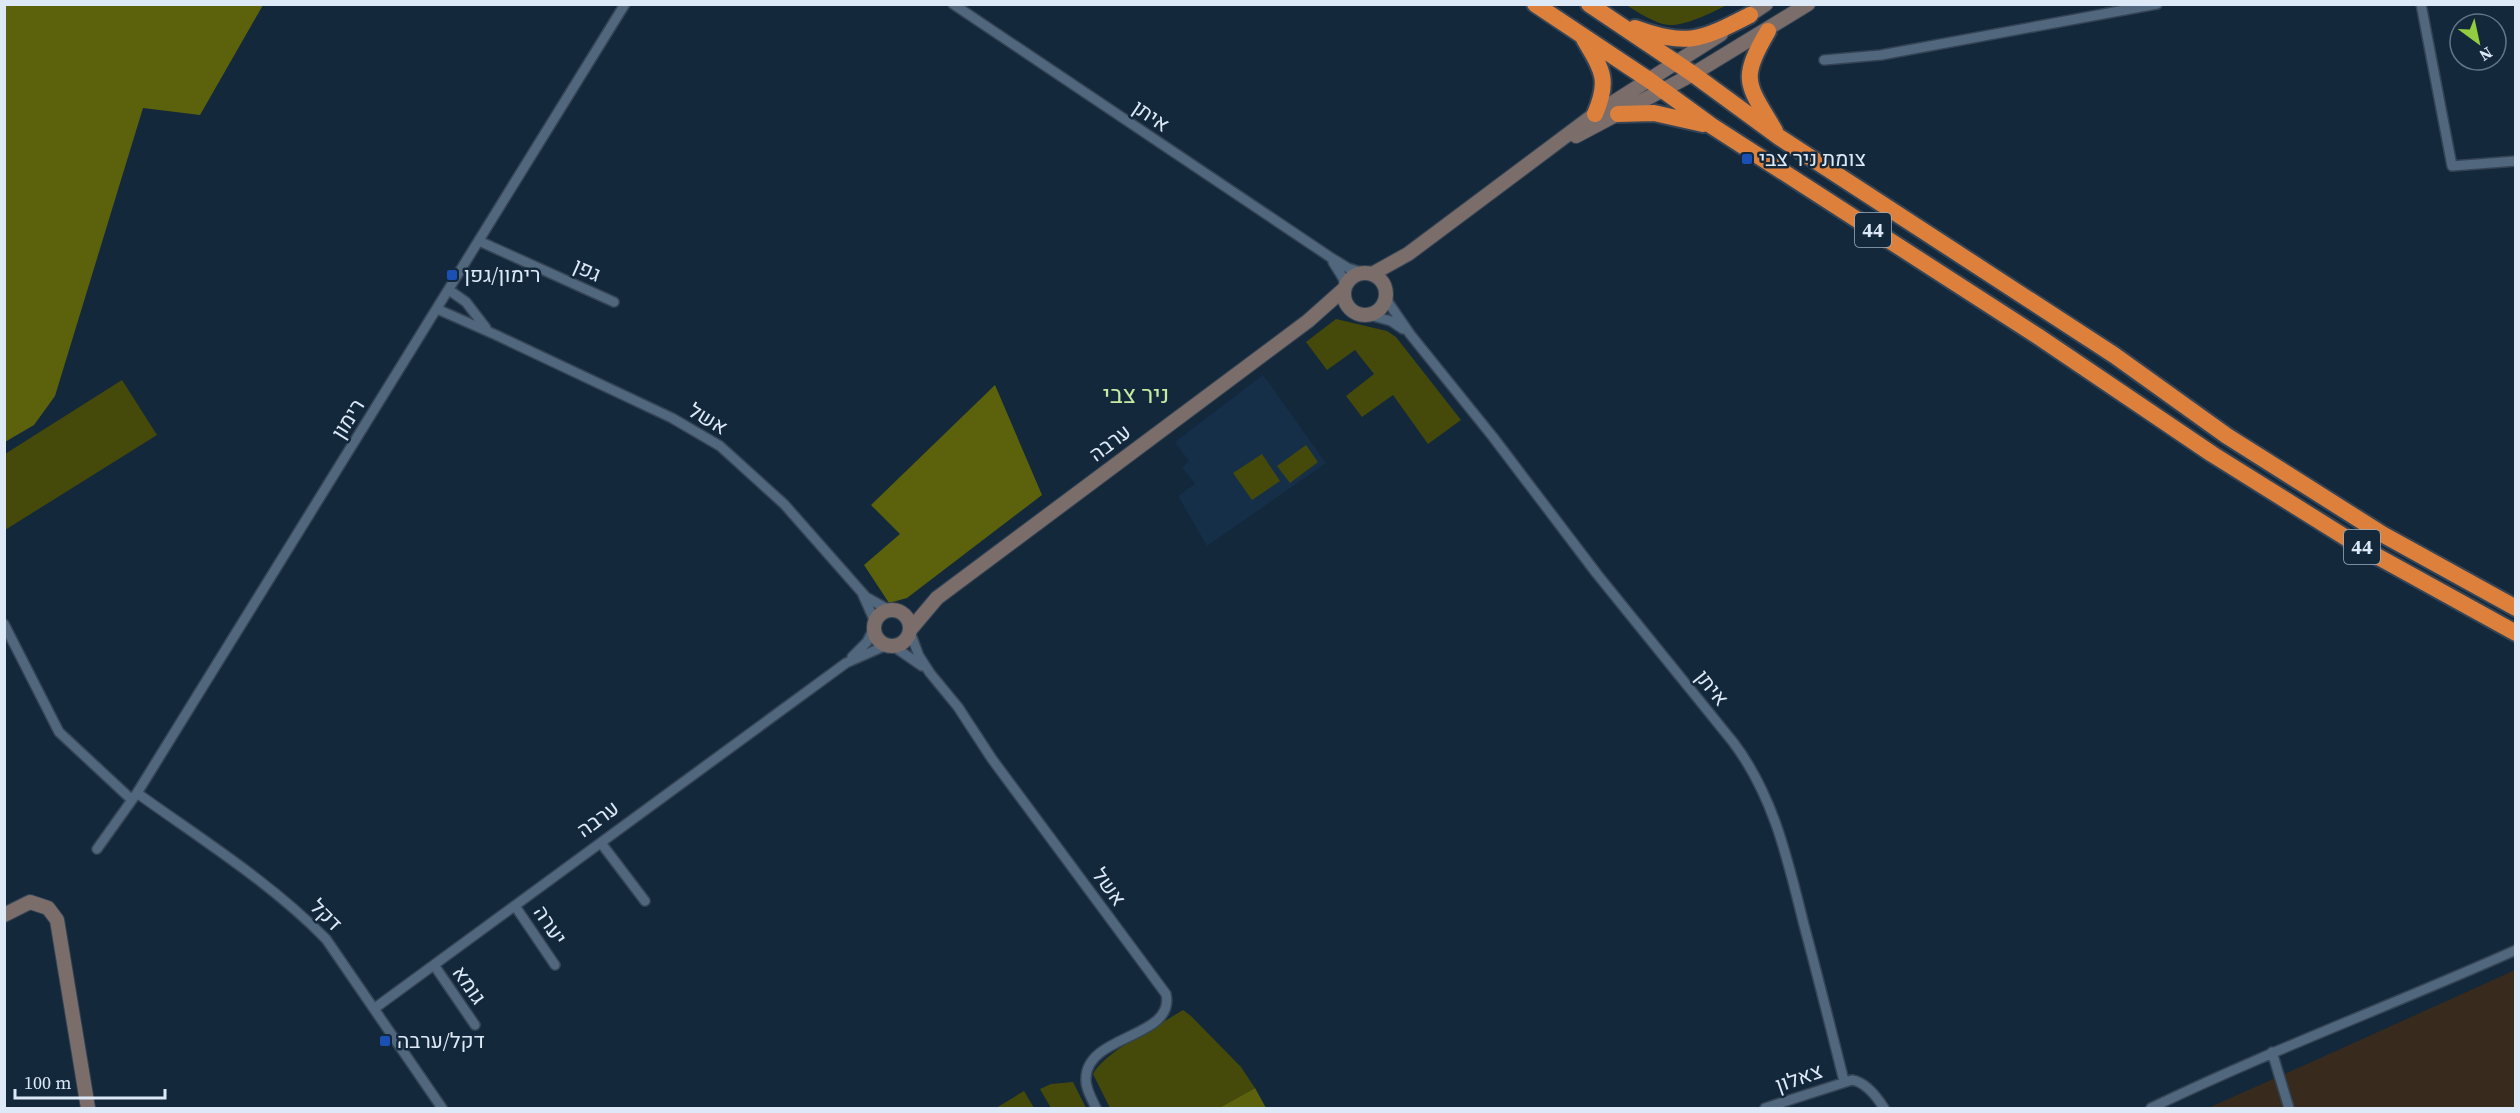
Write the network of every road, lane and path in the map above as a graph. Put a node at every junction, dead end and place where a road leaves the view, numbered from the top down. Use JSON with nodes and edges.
{"nodes":[{"id":1,"x":624,"y":4,"type":"edge"},
{"id":2,"x":953,"y":4,"type":"edge"},
{"id":3,"x":1535,"y":4,"type":"edge"},
{"id":4,"x":1589,"y":4,"type":"edge"},
{"id":5,"x":1766,"y":4,"type":"edge"},
{"id":6,"x":1809,"y":4,"type":"edge"},
{"id":7,"x":2157,"y":4,"type":"edge"},
{"id":8,"x":2421,"y":4,"type":"edge"},
{"id":9,"x":1750,"y":15,"type":"junction"},
{"id":10,"x":1613,"y":20,"type":"junction"},
{"id":11,"x":1768,"y":31,"type":"junction"},
{"id":12,"x":1582,"y":35,"type":"junction"},
{"id":13,"x":1824,"y":60,"type":"dead end"},
{"id":14,"x":1677,"y":63,"type":"junction"},
{"id":15,"x":1693,"y":74,"type":"junction"},
{"id":16,"x":1656,"y":85,"type":"junction"},
{"id":17,"x":1594,"y":114,"type":"junction"},
{"id":18,"x":1618,"y":114,"type":"junction"},
{"id":19,"x":1712,"y":126,"type":"junction"},
{"id":20,"x":1779,"y":137,"type":"junction"},
{"id":21,"x":1537,"y":158,"type":"junction"},
{"id":22,"x":2516,"y":161,"type":"edge"},
{"id":23,"x":479,"y":241,"type":"junction"},
{"id":24,"x":1408,"y":254,"type":"junction"},
{"id":25,"x":1330,"y":258,"type":"junction"},
{"id":26,"x":1368,"y":273,"type":"junction"},
{"id":27,"x":1345,"y":288,"type":"junction"},
{"id":28,"x":449,"y":290,"type":"junction"},
{"id":29,"x":1386,"y":296,"type":"junction"},
{"id":30,"x":614,"y":302,"type":"dead end"},
{"id":31,"x":437,"y":309,"type":"junction"},
{"id":32,"x":1362,"y":314,"type":"junction"},
{"id":33,"x":1308,"y":321,"type":"junction"},
{"id":34,"x":1410,"y":334,"type":"junction"},
{"id":35,"x":496,"y":335,"type":"junction"},
{"id":36,"x":860,"y":590,"type":"junction"},
{"id":37,"x":937,"y":598,"type":"junction"},
{"id":38,"x":2516,"y":608,"type":"edge"},
{"id":39,"x":894,"y":610,"type":"junction"},
{"id":40,"x":4,"y":624,"type":"edge"},
{"id":41,"x":874,"y":625,"type":"junction"},
{"id":42,"x":910,"y":631,"type":"junction"},
{"id":43,"x":2516,"y":633,"type":"edge"},
{"id":44,"x":890,"y":646,"type":"junction"},
{"id":45,"x":846,"y":663,"type":"junction"},
{"id":46,"x":930,"y":673,"type":"junction"},
{"id":47,"x":134,"y":796,"type":"junction"},
{"id":48,"x":601,"y":843,"type":"junction"},
{"id":49,"x":97,"y":849,"type":"dead end"},
{"id":50,"x":645,"y":901,"type":"dead end"},
{"id":51,"x":515,"y":906,"type":"junction"},
{"id":52,"x":4,"y":915,"type":"edge"},
{"id":53,"x":2516,"y":950,"type":"edge"},
{"id":54,"x":434,"y":965,"type":"junction"},
{"id":55,"x":555,"y":965,"type":"dead end"},
{"id":56,"x":375,"y":1008,"type":"junction"},
{"id":57,"x":475,"y":1025,"type":"dead end"},
{"id":58,"x":2272,"y":1052,"type":"junction"},
{"id":59,"x":1844,"y":1081,"type":"junction"},
{"id":60,"x":87,"y":1108,"type":"edge"},
{"id":61,"x":442,"y":1108,"type":"edge"},
{"id":62,"x":1096,"y":1108,"type":"edge"},
{"id":63,"x":1765,"y":1108,"type":"edge"},
{"id":64,"x":1884,"y":1108,"type":"edge"},
{"id":65,"x":2151,"y":1108,"type":"edge"},
{"id":66,"x":2289,"y":1108,"type":"edge"}],
"edges":[{"from":1,"to":23,"type":"street","name":"רימון"},
{"from":2,"to":25,"type":"street","name":"איתן"},
{"from":3,"to":12,"type":"highway","number":"44"},
{"from":4,"to":10,"type":"highway","number":"44"},
{"from":5,"to":9,"type":"street"},
{"from":6,"to":11,"type":"street"},
{"from":7,"to":13,"type":"street"},
{"from":8,"to":22,"type":"street"},
{"from":9,"to":10,"type":"highway"},
{"from":9,"to":14,"type":"street"},
{"from":10,"to":14,"type":"highway","number":"44"},
{"from":11,"to":15,"type":"street"},
{"from":11,"to":20,"type":"highway"},
{"from":12,"to":16,"type":"highway","number":"44"},
{"from":12,"to":17,"type":"highway"},
{"from":14,"to":15,"type":"highway","number":"44"},
{"from":14,"to":16,"type":"street"},
{"from":15,"to":16,"type":"street"},
{"from":15,"to":20,"type":"highway","number":"44"},
{"from":16,"to":17,"type":"street"},
{"from":16,"to":18,"type":"street"},
{"from":16,"to":19,"type":"highway","number":"44"},
{"from":17,"to":21,"type":"street"},
{"from":18,"to":19,"type":"highway"},
{"from":18,"to":21,"type":"street"},
{"from":19,"to":43,"type":"highway","number":"44"},
{"from":20,"to":38,"type":"highway","number":"44"},
{"from":21,"to":24,"type":"street"},
{"from":23,"to":28,"type":"street","name":"רימון"},
{"from":23,"to":30,"type":"street","name":"גפן"},
{"from":24,"to":26,"type":"street"},
{"from":24,"to":29,"type":"street"},
{"from":25,"to":26,"type":"street","name":"איתן"},
{"from":25,"to":27,"type":"street","name":"איתן"},
{"from":26,"to":27,"type":"street"},
{"from":26,"to":29,"type":"street"},
{"from":27,"to":32,"type":"street"},
{"from":27,"to":33,"type":"street","name":"ערבה"},
{"from":28,"to":31,"type":"street","name":"רימון"},
{"from":28,"to":35,"type":"street","name":"אשל"},
{"from":29,"to":32,"type":"street"},
{"from":29,"to":34,"type":"street","name":"איתן"},
{"from":31,"to":35,"type":"street","name":"אשל"},
{"from":31,"to":47,"type":"street","name":"רימון"},
{"from":32,"to":33,"type":"street","name":"ערבה"},
{"from":32,"to":34,"type":"street","name":"איתן"},
{"from":33,"to":37,"type":"street","name":"ערבה"},
{"from":34,"to":59,"type":"street","name":"איתן"},
{"from":35,"to":36,"type":"street","name":"אשל"},
{"from":36,"to":39,"type":"street","name":"אשל"},
{"from":36,"to":41,"type":"street","name":"אשל"},
{"from":37,"to":39,"type":"street","name":"ערבה"},
{"from":37,"to":42,"type":"street","name":"ערבה"},
{"from":39,"to":41,"type":"street"},
{"from":39,"to":42,"type":"street"},
{"from":40,"to":47,"type":"street","name":"דקל"},
{"from":41,"to":44,"type":"street"},
{"from":41,"to":45,"type":"street","name":"ערבה"},
{"from":42,"to":44,"type":"street"},
{"from":42,"to":46,"type":"street","name":"אשל"},
{"from":44,"to":45,"type":"street","name":"ערבה"},
{"from":44,"to":46,"type":"street","name":"אשל"},
{"from":45,"to":48,"type":"street","name":"ערבה"},
{"from":46,"to":62,"type":"street","name":"אשל"},
{"from":47,"to":49,"type":"street","name":"רימון"},
{"from":47,"to":56,"type":"street","name":"דקל"},
{"from":48,"to":50,"type":"street"},
{"from":48,"to":51,"type":"street","name":"ערבה"},
{"from":51,"to":54,"type":"street","name":"ערבה"},
{"from":51,"to":55,"type":"street","name":"יערה"},
{"from":52,"to":60,"type":"street"},
{"from":53,"to":58,"type":"street"},
{"from":54,"to":56,"type":"street","name":"ערבה"},
{"from":54,"to":57,"type":"street","name":"גומא"},
{"from":56,"to":61,"type":"street","name":"דקל"},
{"from":58,"to":65,"type":"street"},
{"from":58,"to":66,"type":"street"},
{"from":59,"to":63,"type":"street","name":"צאלון"},
{"from":59,"to":64,"type":"street"}]}
